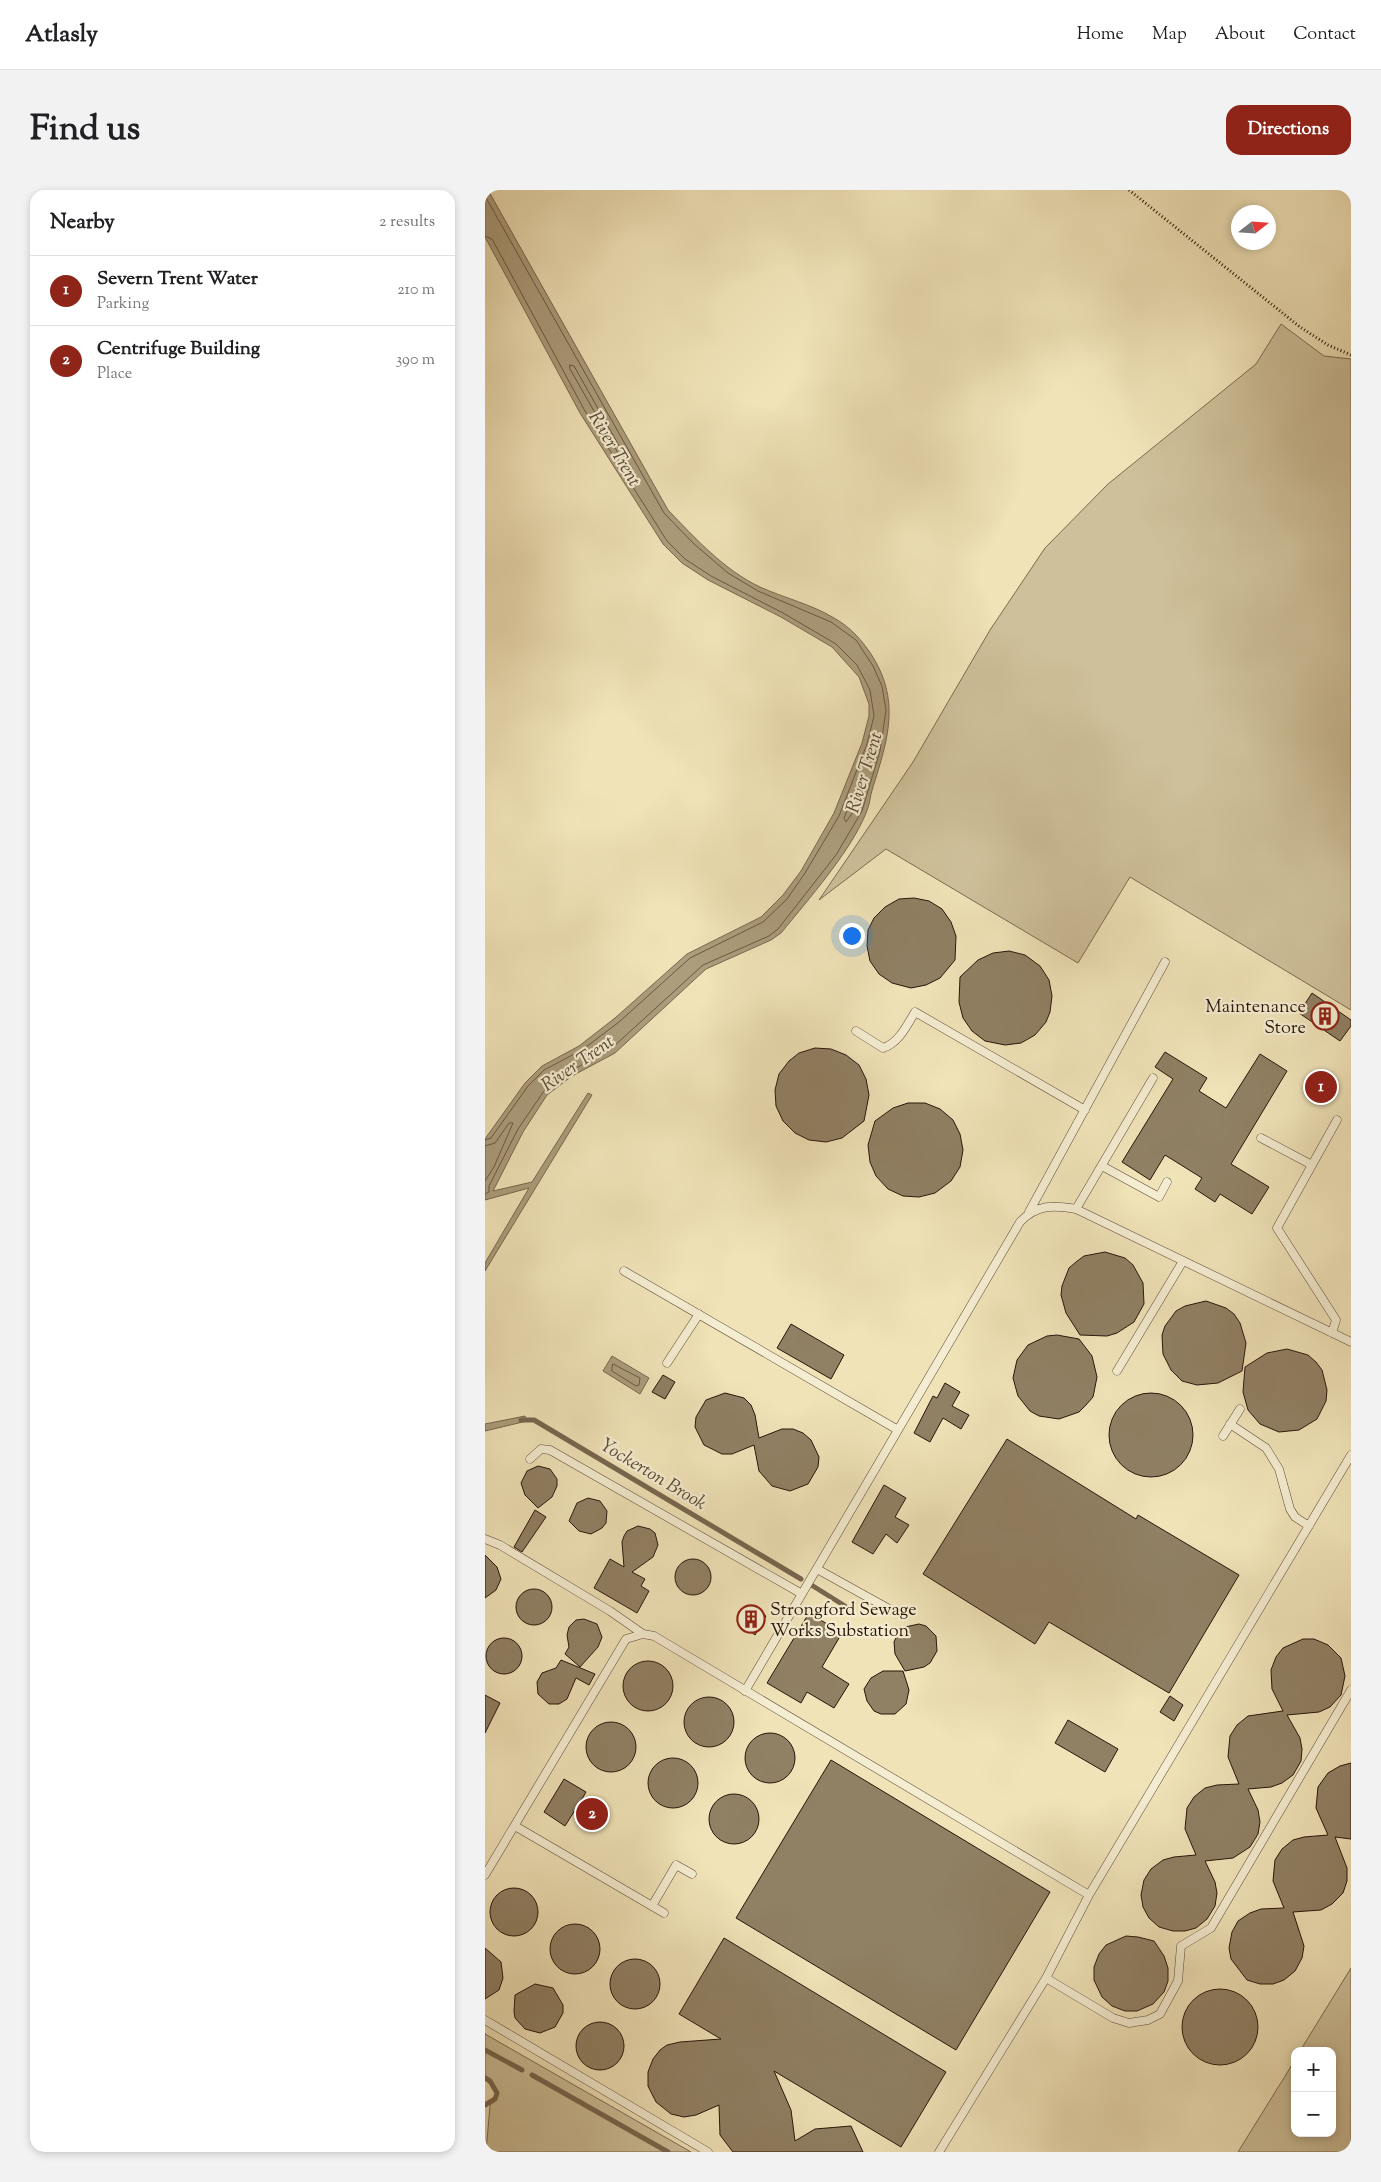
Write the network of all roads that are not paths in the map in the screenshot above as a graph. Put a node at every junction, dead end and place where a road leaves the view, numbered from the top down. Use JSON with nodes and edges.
{"nodes":[{"id":1,"x":1165,"y":962,"type":"dead end"},
{"id":2,"x":856,"y":1031,"type":"dead end"},
{"id":3,"x":1153,"y":1078,"type":"dead end"},
{"id":4,"x":1085,"y":1110,"type":"junction"},
{"id":5,"x":1337,"y":1120,"type":"dead end"},
{"id":6,"x":1261,"y":1138,"type":"dead end"},
{"id":7,"x":1312,"y":1165,"type":"junction"},
{"id":8,"x":1102,"y":1166,"type":"junction"},
{"id":9,"x":1167,"y":1182,"type":"dead end"},
{"id":10,"x":1076,"y":1209,"type":"junction"},
{"id":11,"x":1029,"y":1212,"type":"junction"},
{"id":12,"x":1183,"y":1260,"type":"junction"},
{"id":13,"x":624,"y":1271,"type":"dead end"},
{"id":14,"x":699,"y":1314,"type":"junction"},
{"id":15,"x":1332,"y":1333,"type":"junction"},
{"id":16,"x":1351,"y":1342,"type":"edge"},
{"id":17,"x":667,"y":1363,"type":"dead end"},
{"id":18,"x":1117,"y":1370,"type":"dead end"},
{"id":19,"x":1240,"y":1409,"type":"dead end"},
{"id":20,"x":1230,"y":1424,"type":"junction"},
{"id":21,"x":898,"y":1430,"type":"junction"},
{"id":22,"x":1223,"y":1436,"type":"dead end"},
{"id":23,"x":1351,"y":1455,"type":"edge"},
{"id":24,"x":530,"y":1459,"type":"dead end"},
{"id":25,"x":1309,"y":1526,"type":"junction"},
{"id":26,"x":485,"y":1540,"type":"edge"},
{"id":27,"x":817,"y":1569,"type":"junction"},
{"id":28,"x":802,"y":1594,"type":"junction"},
{"id":29,"x":891,"y":1610,"type":"dead end"},
{"id":30,"x":643,"y":1634,"type":"junction"},
{"id":31,"x":1351,"y":1690,"type":"edge"},
{"id":32,"x":745,"y":1691,"type":"junction"},
{"id":33,"x":515,"y":1826,"type":"junction"},
{"id":34,"x":692,"y":1874,"type":"dead end"},
{"id":35,"x":485,"y":1875,"type":"edge"},
{"id":36,"x":1089,"y":1895,"type":"junction"},
{"id":37,"x":652,"y":1906,"type":"junction"},
{"id":38,"x":664,"y":1913,"type":"dead end"},
{"id":39,"x":1046,"y":1978,"type":"junction"},
{"id":40,"x":485,"y":2020,"type":"edge"},
{"id":41,"x":708,"y":2152,"type":"edge"},
{"id":42,"x":939,"y":2152,"type":"edge"}],
"edges":[{"from":1,"to":4,"type":"lane"},
{"from":2,"to":4,"type":"lane"},
{"from":3,"to":8,"type":"lane"},
{"from":4,"to":11,"type":"lane"},
{"from":5,"to":7,"type":"lane"},
{"from":6,"to":7,"type":"lane"},
{"from":7,"to":15,"type":"lane"},
{"from":8,"to":9,"type":"lane"},
{"from":8,"to":10,"type":"lane"},
{"from":10,"to":11,"type":"lane"},
{"from":10,"to":12,"type":"lane"},
{"from":11,"to":21,"type":"lane"},
{"from":12,"to":15,"type":"lane"},
{"from":12,"to":18,"type":"lane"},
{"from":13,"to":14,"type":"lane"},
{"from":14,"to":17,"type":"lane"},
{"from":14,"to":21,"type":"lane"},
{"from":15,"to":16,"type":"lane"},
{"from":19,"to":20,"type":"lane"},
{"from":20,"to":22,"type":"lane"},
{"from":20,"to":25,"type":"lane"},
{"from":21,"to":27,"type":"lane"},
{"from":23,"to":25,"type":"lane"},
{"from":24,"to":28,"type":"lane"},
{"from":25,"to":36,"type":"lane"},
{"from":26,"to":30,"type":"lane"},
{"from":27,"to":28,"type":"lane"},
{"from":27,"to":29,"type":"lane"},
{"from":28,"to":32,"type":"lane"},
{"from":30,"to":32,"type":"lane"},
{"from":30,"to":33,"type":"lane"},
{"from":31,"to":39,"type":"lane"},
{"from":32,"to":36,"type":"lane"},
{"from":33,"to":35,"type":"lane"},
{"from":33,"to":37,"type":"lane"},
{"from":34,"to":37,"type":"lane"},
{"from":36,"to":39,"type":"lane"},
{"from":37,"to":38,"type":"lane"},
{"from":39,"to":42,"type":"lane"},
{"from":40,"to":41,"type":"lane"}]}
